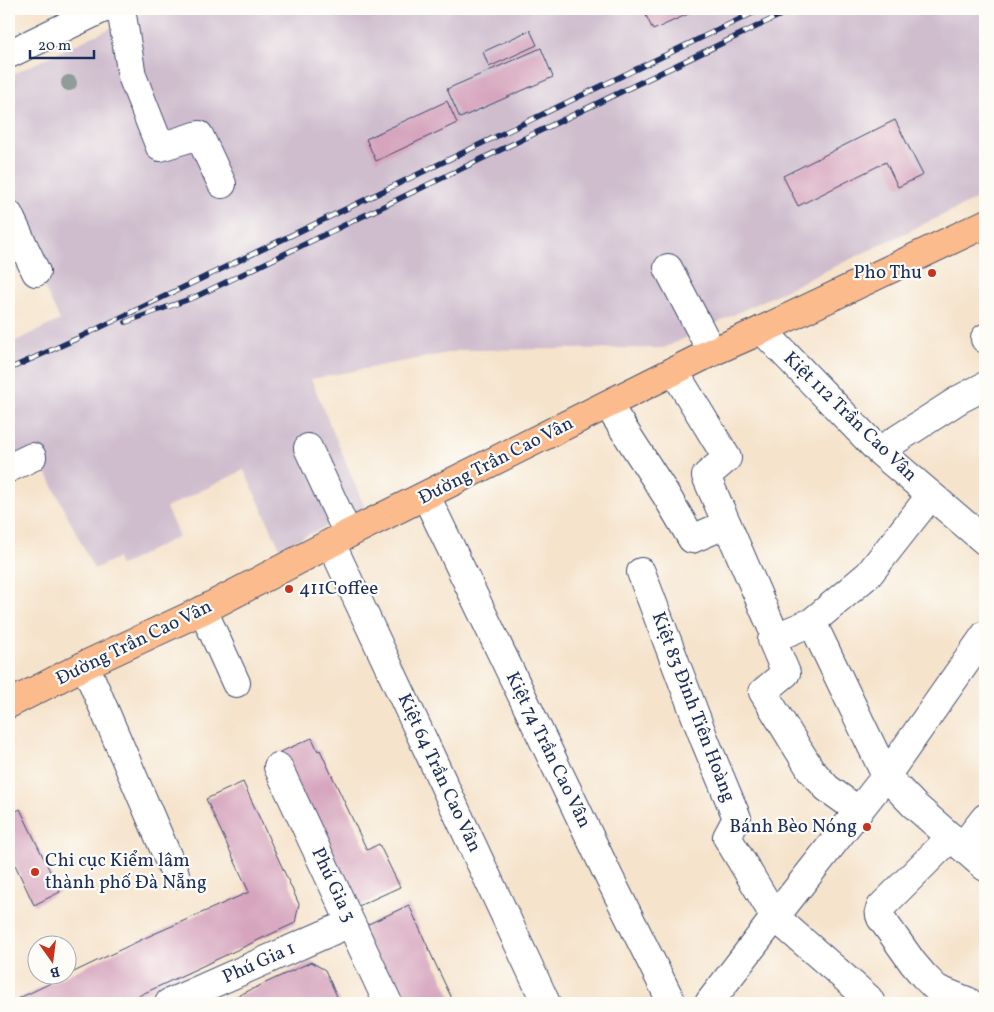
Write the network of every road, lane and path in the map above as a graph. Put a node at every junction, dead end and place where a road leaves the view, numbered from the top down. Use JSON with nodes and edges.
{"nodes":[{"id":1,"x":102,"y":9,"type":"edge"},
{"id":2,"x":122,"y":9,"type":"edge"},
{"id":3,"x":75,"y":15,"type":"edge"},
{"id":4,"x":9,"y":54,"type":"edge"},
{"id":5,"x":222,"y":184,"type":"dead end"},
{"id":6,"x":9,"y":215,"type":"edge"},
{"id":7,"x":985,"y":224,"type":"edge"},
{"id":8,"x":668,"y":268,"type":"dead end"},
{"id":9,"x":36,"y":272,"type":"dead end"},
{"id":10,"x":762,"y":330,"type":"junction"},
{"id":11,"x":712,"y":352,"type":"junction"},
{"id":12,"x":674,"y":371,"type":"junction"},
{"id":13,"x":985,"y":386,"type":"edge"},
{"id":14,"x":608,"y":405,"type":"junction"},
{"id":15,"x":308,"y":448,"type":"dead end"},
{"id":16,"x":879,"y":451,"type":"junction"},
{"id":17,"x":931,"y":495,"type":"junction"},
{"id":18,"x":426,"y":496,"type":"junction"},
{"id":19,"x":727,"y":524,"type":"junction"},
{"id":20,"x":340,"y":539,"type":"junction"},
{"id":21,"x":985,"y":541,"type":"edge"},
{"id":22,"x":642,"y":572,"type":"dead end"},
{"id":23,"x":203,"y":610,"type":"junction"},
{"id":24,"x":812,"y":622,"type":"junction"},
{"id":25,"x":985,"y":635,"type":"edge"},
{"id":26,"x":776,"y":637,"type":"junction"},
{"id":27,"x":85,"y":665,"type":"junction"},
{"id":28,"x":236,"y":683,"type":"dead end"},
{"id":29,"x":9,"y":704,"type":"edge"},
{"id":30,"x":278,"y":767,"type":"dead end"},
{"id":31,"x":886,"y":776,"type":"junction"},
{"id":32,"x":859,"y":811,"type":"junction"},
{"id":33,"x":985,"y":818,"type":"edge"},
{"id":34,"x":956,"y":842,"type":"junction"},
{"id":35,"x":985,"y":867,"type":"edge"},
{"id":36,"x":175,"y":874,"type":"dead end"},
{"id":37,"x":775,"y":917,"type":"junction"},
{"id":38,"x":350,"y":923,"type":"junction"},
{"id":39,"x":169,"y":1003,"type":"edge"},
{"id":40,"x":388,"y":1003,"type":"edge"},
{"id":41,"x":546,"y":1003,"type":"edge"},
{"id":42,"x":672,"y":1003,"type":"edge"},
{"id":43,"x":709,"y":1003,"type":"edge"},
{"id":44,"x":871,"y":1003,"type":"edge"},
{"id":45,"x":970,"y":1003,"type":"edge"}],
"edges":[{"from":1,"to":3,"type":"street"},
{"from":2,"to":5,"type":"street"},
{"from":3,"to":4,"type":"street"},
{"from":6,"to":9,"type":"street"},
{"from":7,"to":10,"type":"main road","name":"Đường Trần Cao Vân"},
{"from":8,"to":11,"type":"street"},
{"from":10,"to":11,"type":"main road","name":"Đường Trần Cao Vân"},
{"from":10,"to":16,"type":"street","name":"Kiệt 112 Trần Cao Vân"},
{"from":11,"to":12,"type":"main road","name":"Đường Trần Cao Vân"},
{"from":12,"to":14,"type":"main road","name":"Đường Trần Cao Vân"},
{"from":12,"to":19,"type":"street"},
{"from":13,"to":16,"type":"street"},
{"from":14,"to":18,"type":"main road","name":"Đường Trần Cao Vân"},
{"from":14,"to":19,"type":"street"},
{"from":15,"to":20,"type":"street","name":"Kiệt 64 Trần Cao Vân"},
{"from":16,"to":17,"type":"street","name":"Kiệt 112 Trần Cao Vân"},
{"from":17,"to":21,"type":"street","name":"Kiệt 112 Trần Cao Vân"},
{"from":17,"to":24,"type":"street"},
{"from":18,"to":20,"type":"main road","name":"Đường Trần Cao Vân"},
{"from":18,"to":42,"type":"street","name":"Kiệt 74 Trần Cao Vân"},
{"from":19,"to":26,"type":"street"},
{"from":20,"to":23,"type":"main road","name":"Đường Trần Cao Vân"},
{"from":20,"to":41,"type":"street","name":"Kiệt 64 Trần Cao Vân"},
{"from":22,"to":37,"type":"street","name":"Kiệt 83 Đinh Tiên Hoàng"},
{"from":23,"to":27,"type":"main road","name":"Đường Trần Cao Vân"},
{"from":23,"to":28,"type":"street"},
{"from":24,"to":26,"type":"street"},
{"from":24,"to":31,"type":"street"},
{"from":25,"to":31,"type":"street"},
{"from":26,"to":32,"type":"street"},
{"from":27,"to":29,"type":"main road","name":"Đường Trần Cao Vân"},
{"from":27,"to":36,"type":"street"},
{"from":30,"to":38,"type":"street","name":"Phú Gia 3"},
{"from":31,"to":32,"type":"street"},
{"from":31,"to":34,"type":"street"},
{"from":32,"to":37,"type":"street"},
{"from":33,"to":34,"type":"street"},
{"from":34,"to":35,"type":"street"},
{"from":34,"to":45,"type":"street"},
{"from":37,"to":43,"type":"street"},
{"from":37,"to":44,"type":"street"},
{"from":38,"to":39,"type":"street","name":"Phú Gia 1"},
{"from":38,"to":40,"type":"street","name":"Phú Gia 3"}]}
